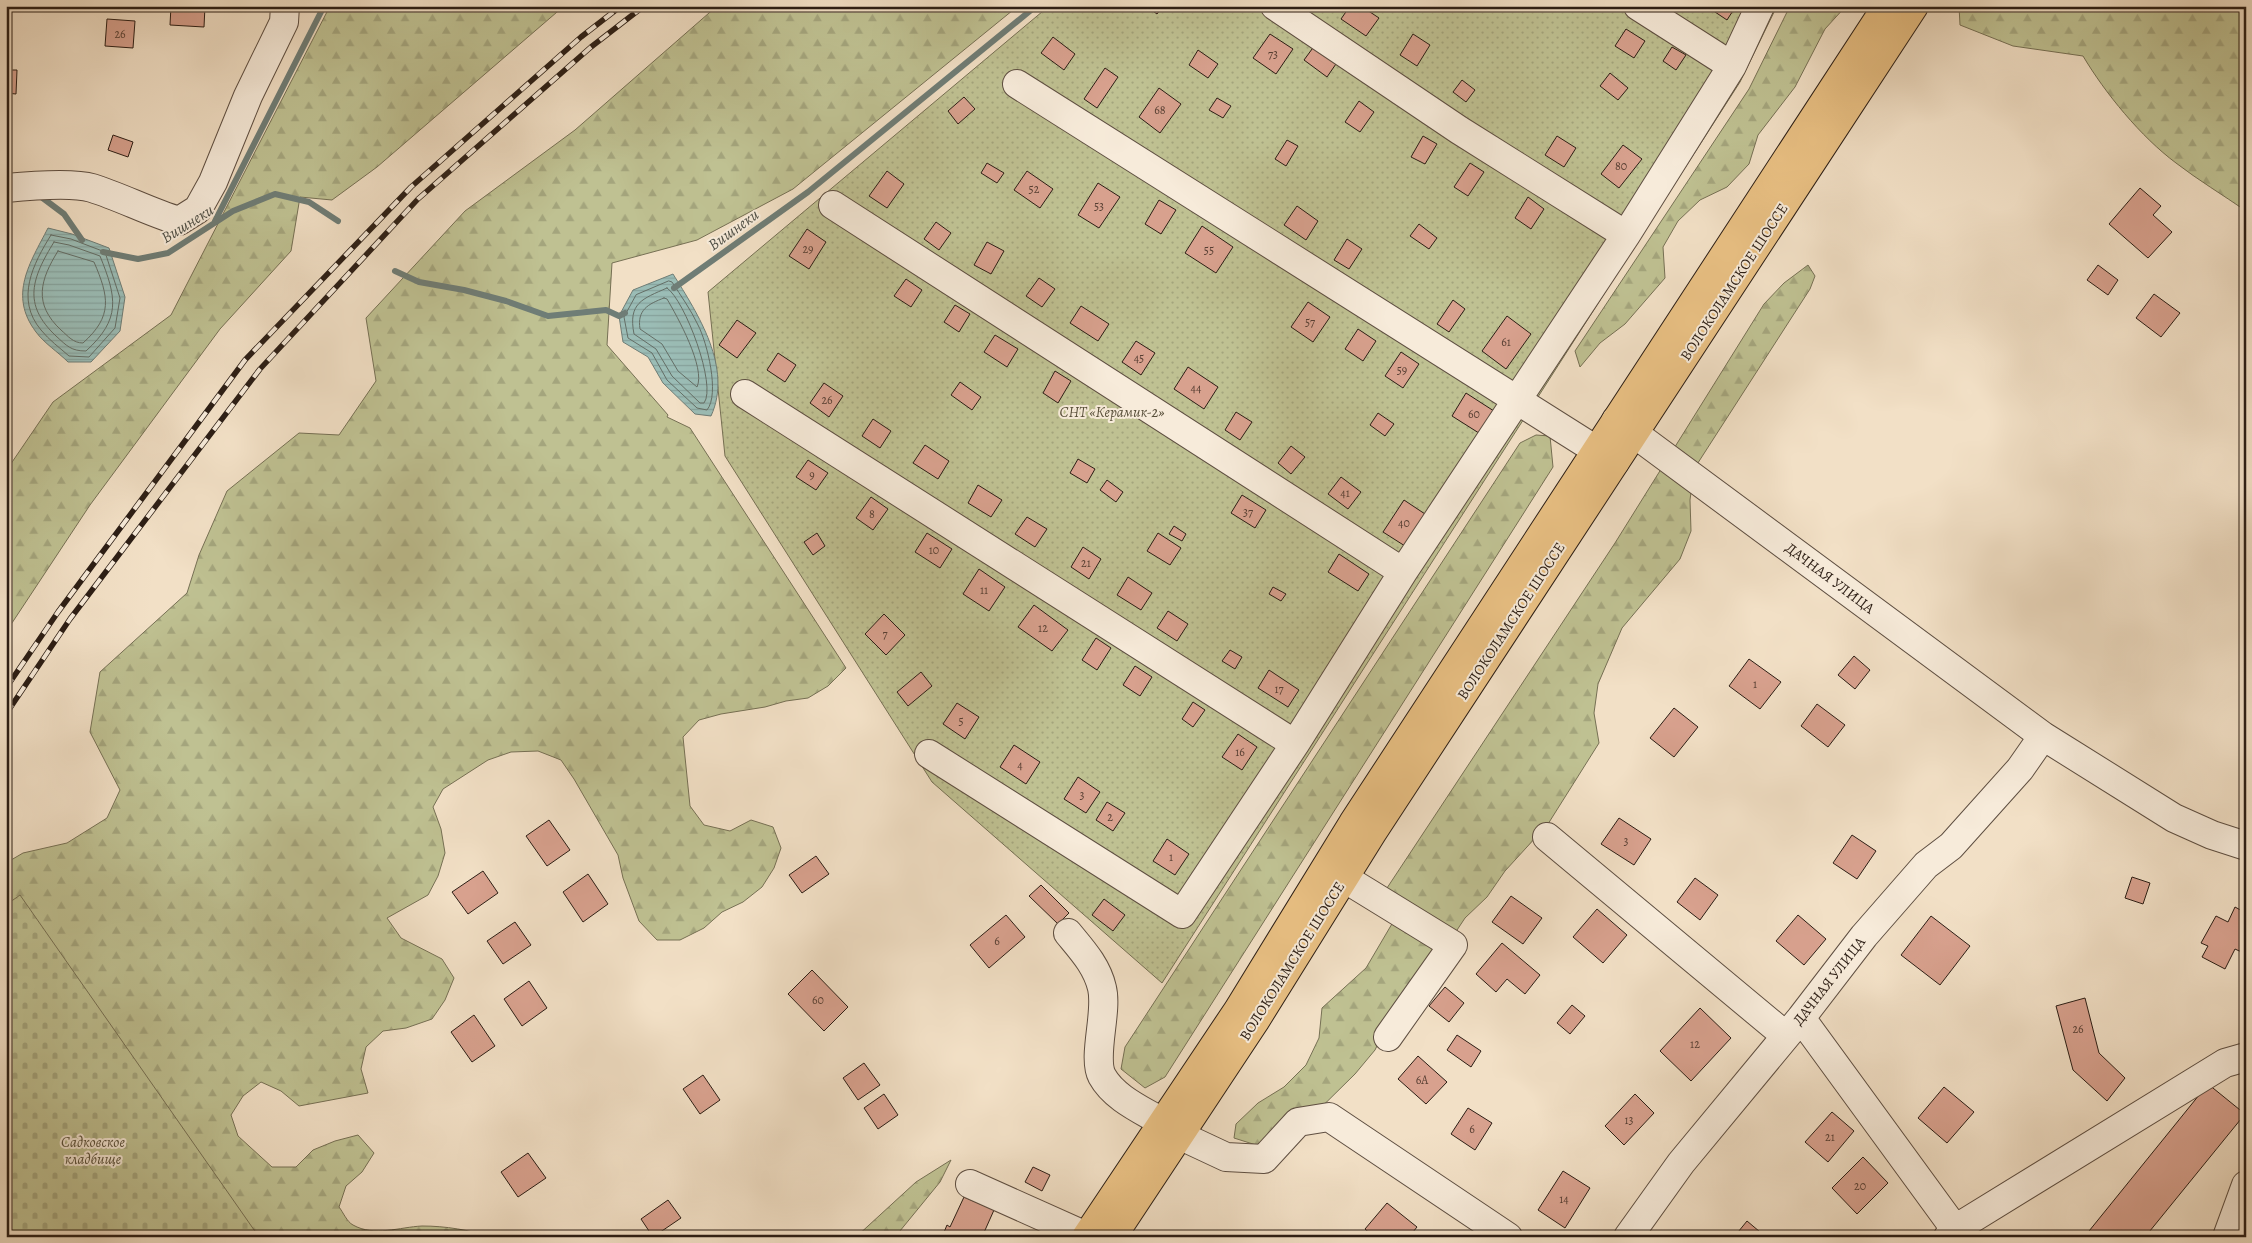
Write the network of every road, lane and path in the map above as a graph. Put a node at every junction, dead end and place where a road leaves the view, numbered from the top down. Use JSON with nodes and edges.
{"nodes":[{"id":1,"x":285,"y":6,"type":"edge"},
{"id":2,"x":1276,"y":6,"type":"edge"},
{"id":3,"x":1638,"y":6,"type":"edge"},
{"id":4,"x":1760,"y":6,"type":"edge"},
{"id":5,"x":1887,"y":6,"type":"edge"},
{"id":6,"x":1914,"y":6,"type":"edge"},
{"id":7,"x":1732,"y":66,"type":"junction"},
{"id":8,"x":1017,"y":84,"type":"dead end"},
{"id":9,"x":6,"y":188,"type":"edge"},
{"id":10,"x":833,"y":205,"type":"dead end"},
{"id":11,"x":1626,"y":235,"type":"junction"},
{"id":12,"x":745,"y":394,"type":"dead end"},
{"id":13,"x":1518,"y":401,"type":"junction"},
{"id":14,"x":1625,"y":426,"type":"junction"},
{"id":15,"x":1606,"y":456,"type":"junction"},
{"id":16,"x":1403,"y":572,"type":"junction"},
{"id":17,"x":2043,"y":736,"type":"junction"},
{"id":18,"x":1295,"y":744,"type":"junction"},
{"id":19,"x":928,"y":754,"type":"dead end"},
{"id":20,"x":1547,"y":837,"type":"dead end"},
{"id":21,"x":2246,"y":846,"type":"edge"},
{"id":22,"x":1344,"y":878,"type":"junction"},
{"id":23,"x":1068,"y":933,"type":"dead end"},
{"id":24,"x":1794,"y":1027,"type":"junction"},
{"id":25,"x":1388,"y":1037,"type":"dead end"},
{"id":26,"x":2246,"y":1058,"type":"edge"},
{"id":27,"x":1171,"y":1129,"type":"junction"},
{"id":28,"x":970,"y":1184,"type":"dead end"},
{"id":29,"x":2246,"y":1185,"type":"edge"},
{"id":30,"x":1952,"y":1233,"type":"edge"},
{"id":31,"x":1094,"y":1236,"type":"edge"},
{"id":32,"x":1508,"y":1237,"type":"edge"},
{"id":33,"x":1628,"y":1237,"type":"edge"},
{"id":34,"x":2227,"y":1237,"type":"edge"}],
"edges":[{"from":1,"to":9,"type":"street"},
{"from":2,"to":11,"type":"street"},
{"from":3,"to":7,"type":"street"},
{"from":4,"to":7,"type":"street"},
{"from":5,"to":14,"type":"main road","name":"ВОЛОКОЛАМСКОЕ ШОССЕ"},
{"from":6,"to":14,"type":"main road","name":"ВОЛОКОЛАМСКОЕ ШОССЕ"},
{"from":7,"to":11,"type":"street"},
{"from":8,"to":13,"type":"street"},
{"from":10,"to":16,"type":"street"},
{"from":11,"to":13,"type":"street"},
{"from":12,"to":18,"type":"street"},
{"from":13,"to":15,"type":"street"},
{"from":13,"to":16,"type":"street"},
{"from":14,"to":15,"type":"main road","name":"ВОЛОКОЛАМСКОЕ ШОССЕ"},
{"from":14,"to":17,"type":"street","name":"ДАЧНАЯ УЛИЦА"},
{"from":15,"to":22,"type":"main road","name":"ВОЛОКОЛАМСКОЕ ШОССЕ"},
{"from":15,"to":27,"type":"main road","name":"ВОЛОКОЛАМСКОЕ ШОССЕ"},
{"from":16,"to":18,"type":"street"},
{"from":17,"to":21,"type":"street","name":"ДАЧНАЯ УЛИЦА"},
{"from":17,"to":24,"type":"street","name":"ДАЧНАЯ УЛИЦА"},
{"from":18,"to":19,"type":"street"},
{"from":20,"to":24,"type":"street"},
{"from":22,"to":25,"type":"street"},
{"from":22,"to":27,"type":"main road","name":"ВОЛОКОЛАМСКОЕ ШОССЕ"},
{"from":23,"to":27,"type":"street"},
{"from":24,"to":30,"type":"street"},
{"from":24,"to":33,"type":"street","name":"ДАЧНАЯ УЛИЦА"},
{"from":26,"to":30,"type":"street"},
{"from":27,"to":31,"type":"main road","name":"ВОЛОКОЛАМСКОЕ ШОССЕ"},
{"from":27,"to":32,"type":"street"},
{"from":28,"to":31,"type":"street"},
{"from":29,"to":34,"type":"street"}]}
